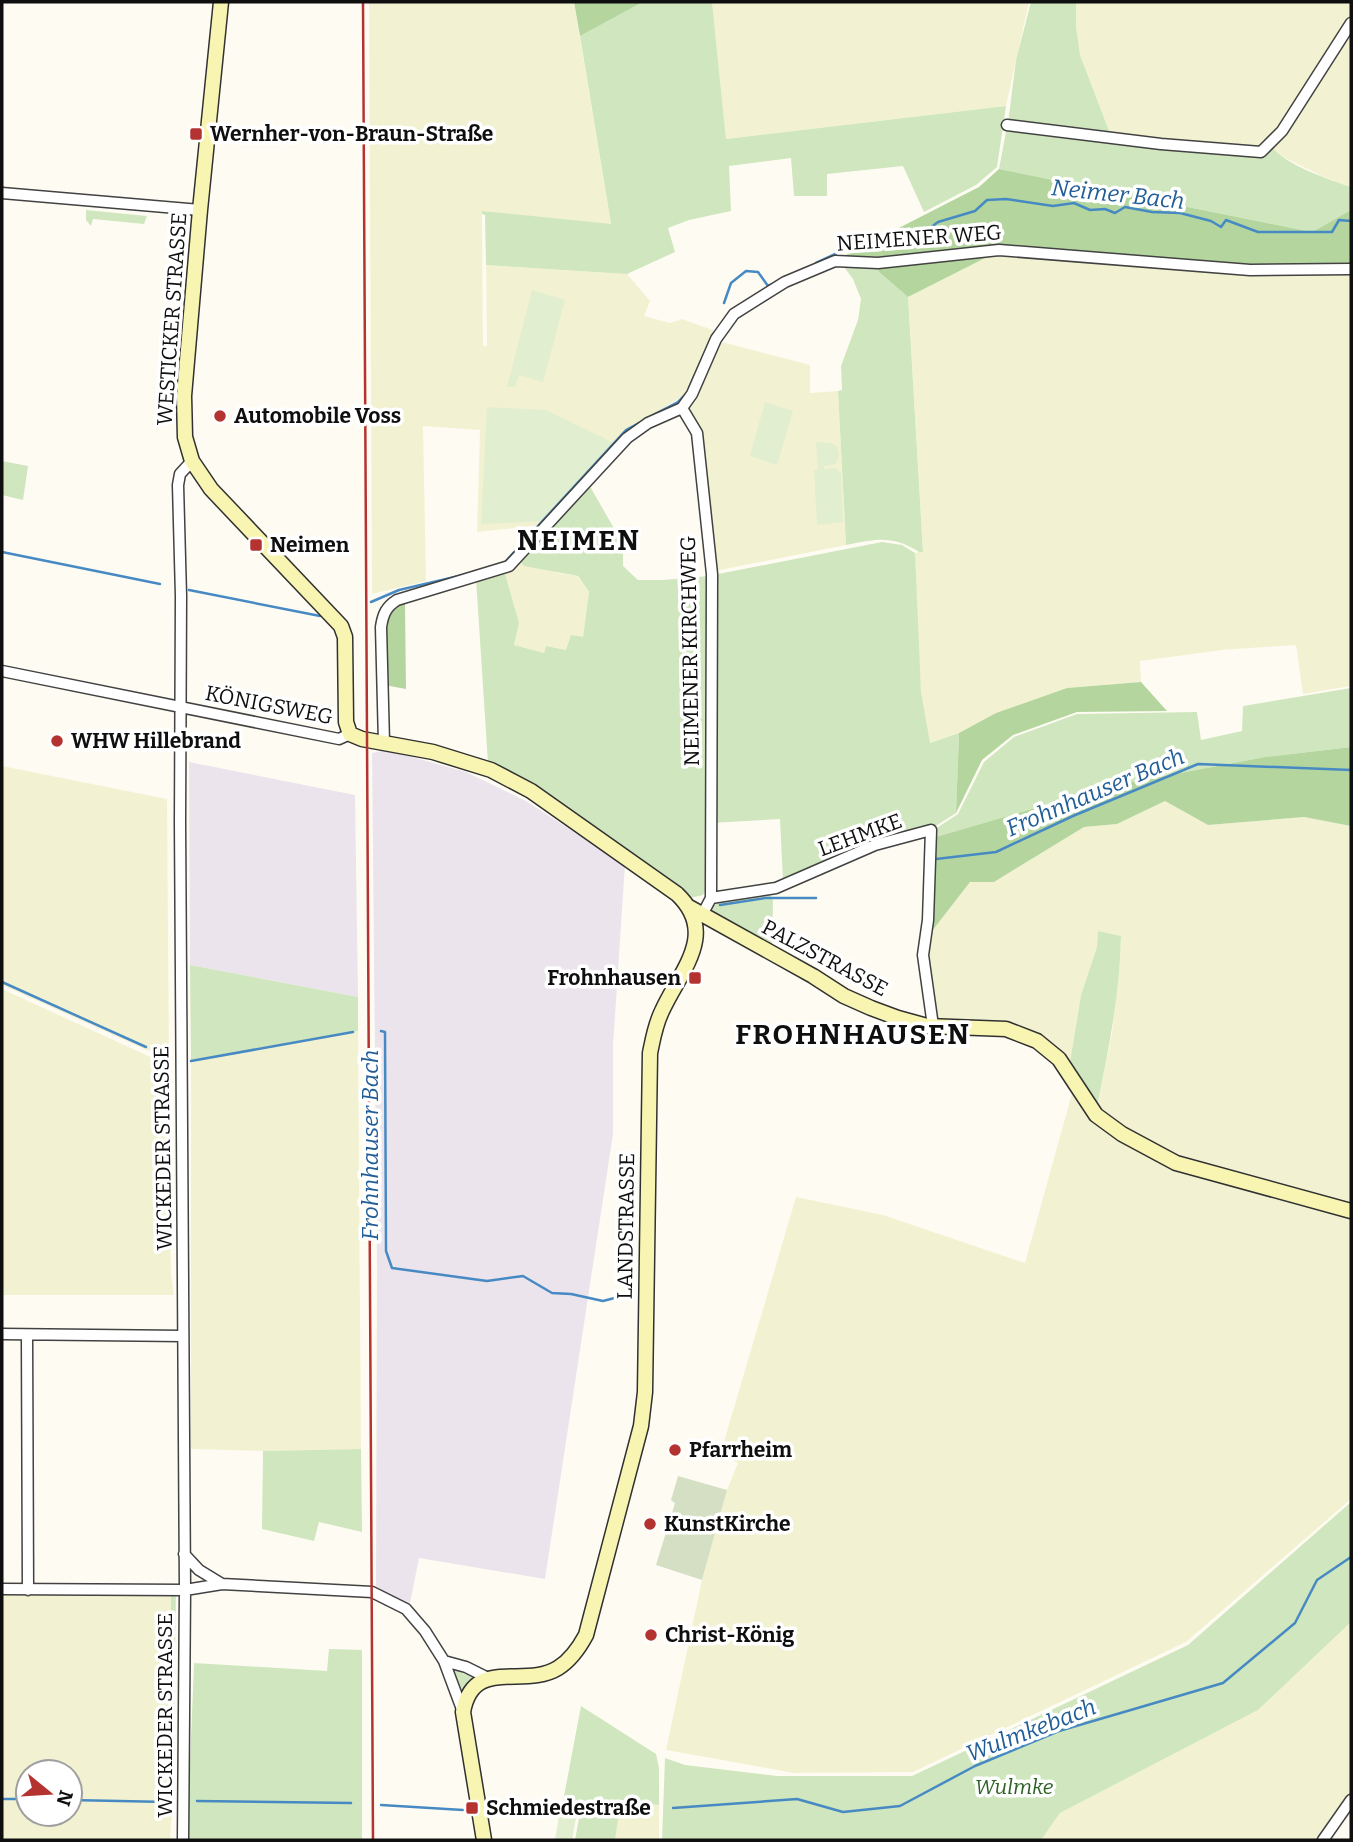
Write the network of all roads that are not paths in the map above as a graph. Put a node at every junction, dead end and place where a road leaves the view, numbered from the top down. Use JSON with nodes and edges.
{"nodes":[{"id":1,"x":222,"y":2,"type":"edge"},
{"id":2,"x":1351,"y":23,"type":"edge"},
{"id":3,"x":1007,"y":125,"type":"dead end"},
{"id":4,"x":2,"y":193,"type":"edge"},
{"id":5,"x":200,"y":210,"type":"junction"},
{"id":6,"x":1351,"y":269,"type":"edge"},
{"id":7,"x":682,"y":408,"type":"junction"},
{"id":8,"x":192,"y":461,"type":"junction"},
{"id":9,"x":2,"y":671,"type":"edge"},
{"id":10,"x":180,"y":707,"type":"junction"},
{"id":11,"x":356,"y":737,"type":"junction"},
{"id":12,"x":384,"y":743,"type":"junction"},
{"id":13,"x":711,"y":898,"type":"junction"},
{"id":14,"x":695,"y":911,"type":"junction"},
{"id":15,"x":726,"y":929,"type":"junction"},
{"id":16,"x":696,"y":939,"type":"junction"},
{"id":17,"x":933,"y":1026,"type":"junction"},
{"id":18,"x":1351,"y":1211,"type":"edge"},
{"id":19,"x":2,"y":1334,"type":"edge"},
{"id":20,"x":27,"y":1335,"type":"junction"},
{"id":21,"x":183,"y":1336,"type":"junction"},
{"id":22,"x":184,"y":1554,"type":"junction"},
{"id":23,"x":222,"y":1584,"type":"junction"},
{"id":24,"x":2,"y":1590,"type":"edge"},
{"id":25,"x":28,"y":1590,"type":"junction"},
{"id":26,"x":185,"y":1590,"type":"junction"},
{"id":27,"x":444,"y":1661,"type":"junction"},
{"id":28,"x":488,"y":1678,"type":"junction"},
{"id":29,"x":463,"y":1712,"type":"junction"},
{"id":30,"x":1351,"y":1800,"type":"edge"},
{"id":31,"x":183,"y":1840,"type":"edge"},
{"id":32,"x":484,"y":1840,"type":"edge"},
{"id":33,"x":1323,"y":1840,"type":"edge"}],
"edges":[{"from":1,"to":5,"type":"main road","name":"WESTICKER STRASSE"},
{"from":2,"to":3,"type":"street"},
{"from":4,"to":5,"type":"street"},
{"from":5,"to":8,"type":"main road","name":"WESTICKER STRASSE"},
{"from":6,"to":7,"type":"street","name":"NEIMENER WEG"},
{"from":7,"to":12,"type":"street"},
{"from":7,"to":13,"type":"street","name":"NEIMENER KIRCHWEG"},
{"from":8,"to":10,"type":"street","name":"WICKEDER STRASSE"},
{"from":8,"to":11,"type":"main road","name":"WESTICKER STRASSE"},
{"from":9,"to":10,"type":"street","name":"KÖNIGSWEG"},
{"from":10,"to":11,"type":"street","name":"KÖNIGSWEG"},
{"from":10,"to":21,"type":"street","name":"WICKEDER STRASSE"},
{"from":11,"to":12,"type":"main road"},
{"from":12,"to":14,"type":"main road"},
{"from":13,"to":14,"type":"street"},
{"from":13,"to":17,"type":"street","name":"LEHMKE"},
{"from":14,"to":15,"type":"main road","name":"PALZSTRASSE"},
{"from":14,"to":16,"type":"main road"},
{"from":15,"to":16,"type":"main road"},
{"from":15,"to":17,"type":"main road","name":"PALZSTRASSE"},
{"from":16,"to":28,"type":"main road","name":"LANDSTRASSE"},
{"from":17,"to":18,"type":"main road","name":"PALZSTRASSE"},
{"from":19,"to":20,"type":"street"},
{"from":20,"to":21,"type":"street"},
{"from":20,"to":25,"type":"street"},
{"from":21,"to":22,"type":"street","name":"WICKEDER STRASSE"},
{"from":22,"to":23,"type":"street"},
{"from":22,"to":26,"type":"street","name":"WICKEDER STRASSE"},
{"from":23,"to":26,"type":"street"},
{"from":23,"to":27,"type":"street"},
{"from":24,"to":25,"type":"street"},
{"from":25,"to":26,"type":"street"},
{"from":26,"to":31,"type":"street","name":"WICKEDER STRASSE"},
{"from":27,"to":28,"type":"street"},
{"from":27,"to":29,"type":"street"},
{"from":28,"to":29,"type":"main road"},
{"from":29,"to":32,"type":"main road"},
{"from":30,"to":33,"type":"street"}]}
